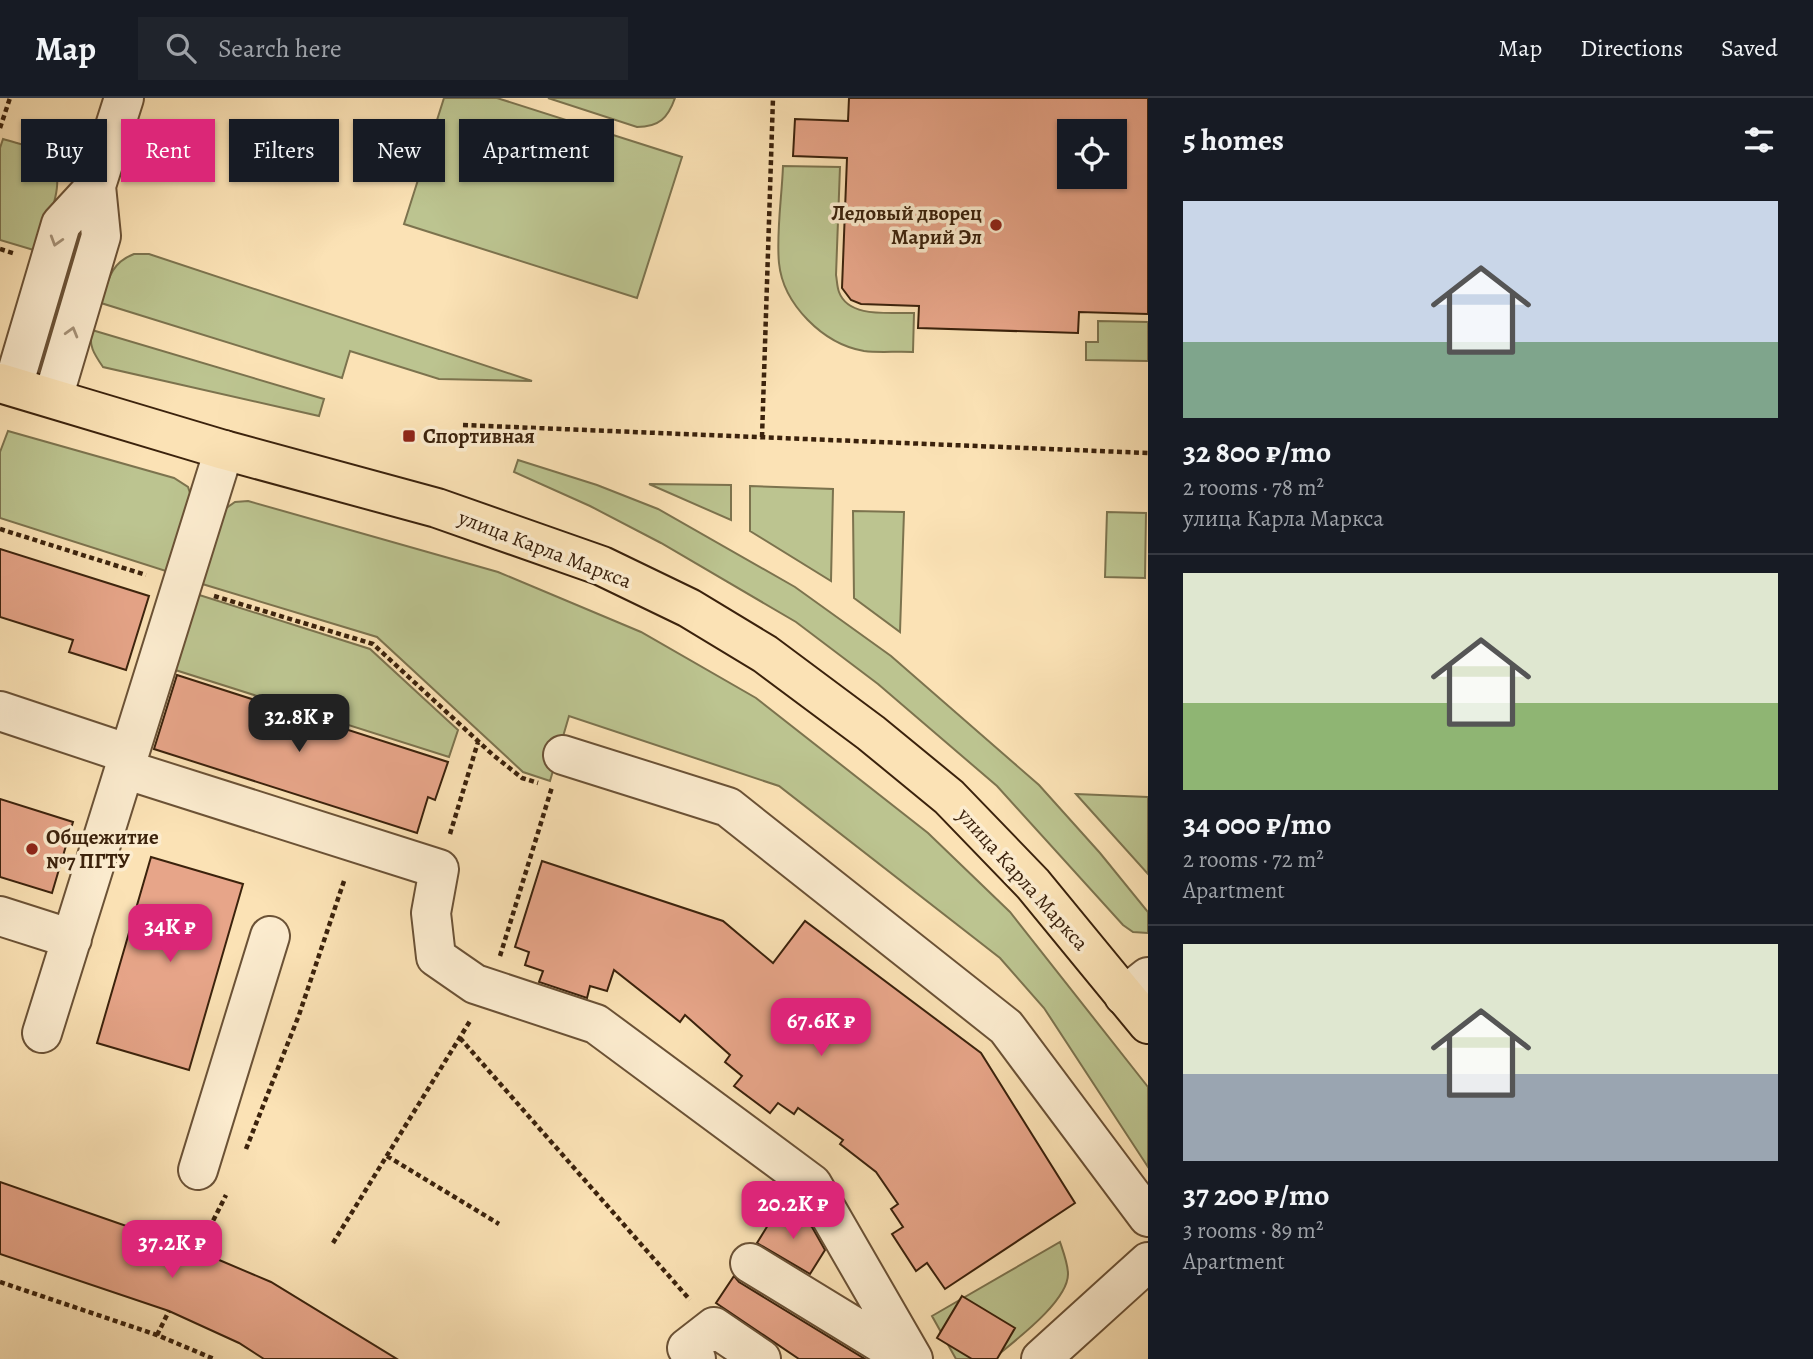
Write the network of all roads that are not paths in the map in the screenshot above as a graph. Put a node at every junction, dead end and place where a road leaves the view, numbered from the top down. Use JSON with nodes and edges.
{"nodes":[{"id":1,"x":124,"y":98,"type":"edge"},
{"id":2,"x":96,"y":186,"type":"junction"},
{"id":3,"x":7,"y":384,"type":"edge"},
{"id":4,"x":53,"y":398,"type":"junction"},
{"id":5,"x":224,"y":450,"type":"junction"},
{"id":6,"x":0,"y":711,"type":"edge"},
{"id":7,"x":563,"y":755,"type":"dead end"},
{"id":8,"x":127,"y":761,"type":"junction"},
{"id":9,"x":0,"y":916,"type":"edge"},
{"id":10,"x":270,"y":936,"type":"dead end"},
{"id":11,"x":72,"y":939,"type":"junction"},
{"id":12,"x":1140,"y":999,"type":"edge"},
{"id":13,"x":42,"y":1033,"type":"dead end"},
{"id":14,"x":213,"y":1181,"type":"road end"},
{"id":15,"x":1148,"y":1217,"type":"edge"},
{"id":16,"x":750,"y":1262,"type":"dead end"},
{"id":17,"x":1148,"y":1262,"type":"edge"},
{"id":18,"x":705,"y":1343,"type":"edge"},
{"id":19,"x":761,"y":1359,"type":"edge"},
{"id":20,"x":907,"y":1359,"type":"edge"},
{"id":21,"x":913,"y":1359,"type":"edge"},
{"id":22,"x":1041,"y":1359,"type":"edge"}],
"edges":[{"from":1,"to":2,"type":"lane"},
{"from":2,"to":3,"type":"lane","one_way":true},
{"from":4,"to":2,"type":"lane","one_way":true},
{"from":3,"to":4,"type":"main road","name":"улица Карла Маркса"},
{"from":4,"to":5,"type":"main road","name":"улица Карла Маркса"},
{"from":5,"to":8,"type":"lane"},
{"from":5,"to":12,"type":"main road","name":"улица Карла Маркса"},
{"from":6,"to":8,"type":"lane"},
{"from":7,"to":15,"type":"lane"},
{"from":8,"to":11,"type":"lane"},
{"from":8,"to":21,"type":"lane"},
{"from":9,"to":11,"type":"lane"},
{"from":10,"to":14,"type":"lane"},
{"from":11,"to":13,"type":"lane"},
{"from":16,"to":20,"type":"lane"},
{"from":17,"to":22,"type":"lane"},
{"from":18,"to":19,"type":"lane"}]}
